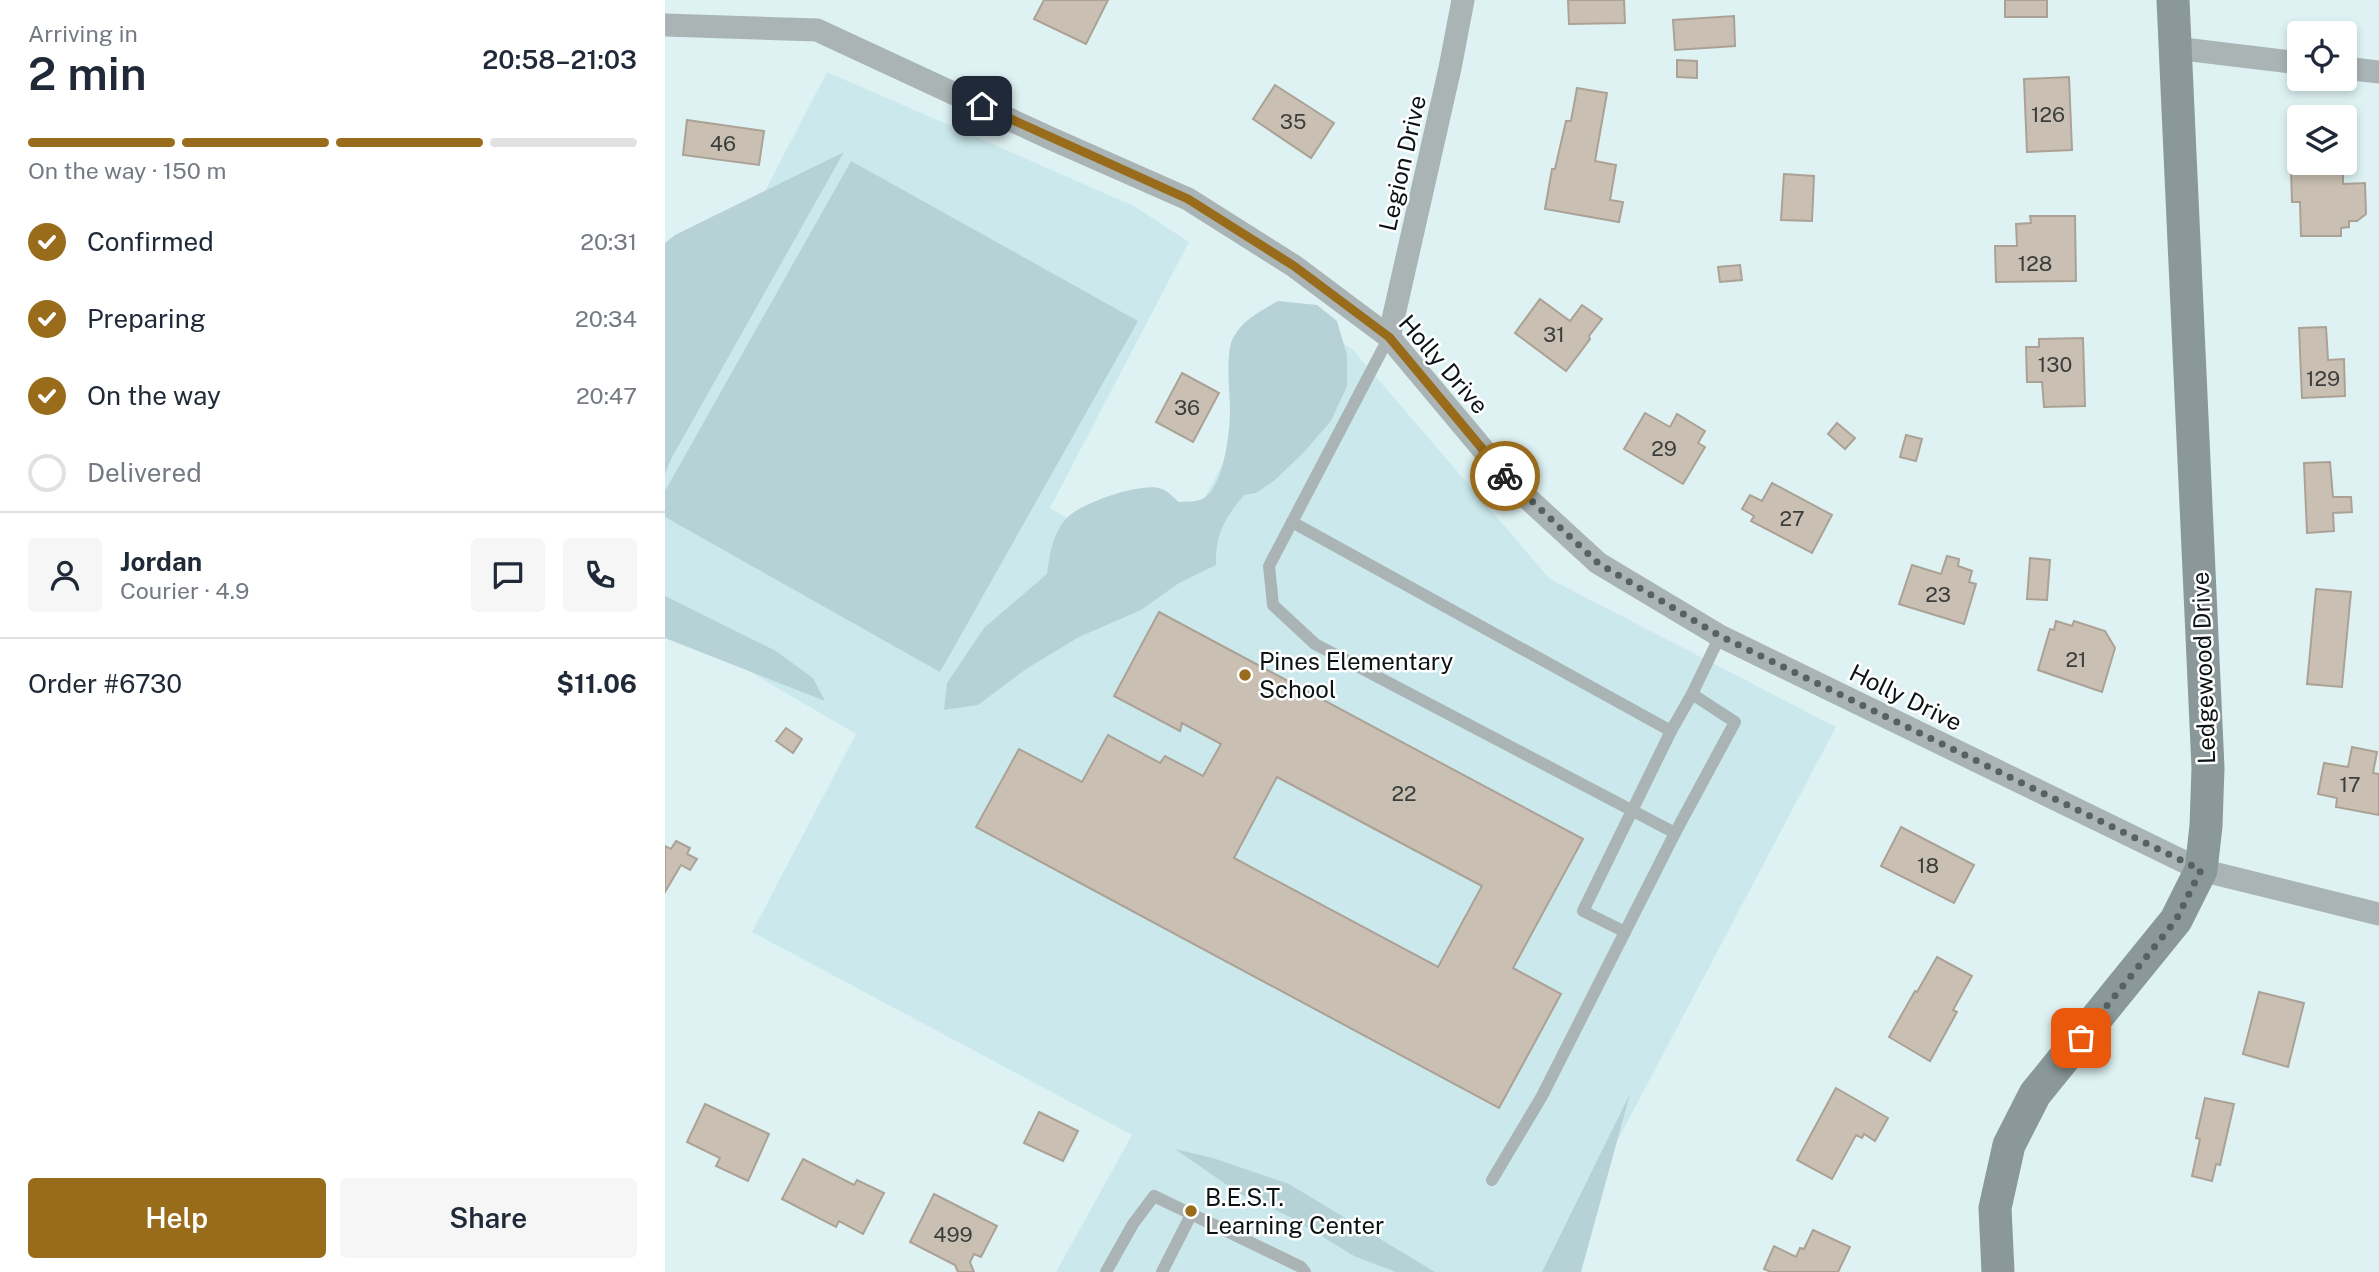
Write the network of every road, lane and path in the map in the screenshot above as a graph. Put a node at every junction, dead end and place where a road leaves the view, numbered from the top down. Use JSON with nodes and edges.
{"nodes":[{"id":1,"x":1463,"y":0,"type":"edge"},
{"id":2,"x":2173,"y":0,"type":"edge"},
{"id":3,"x":665,"y":25,"type":"edge"},
{"id":4,"x":2175,"y":48,"type":"junction"},
{"id":5,"x":2287,"y":62,"type":"edge"},
{"id":6,"x":2357,"y":69,"type":"edge"},
{"id":7,"x":2379,"y":72,"type":"edge"},
{"id":8,"x":1389,"y":337,"type":"junction"},
{"id":9,"x":1292,"y":523,"type":"junction"},
{"id":10,"x":1720,"y":636,"type":"junction"},
{"id":11,"x":1692,"y":694,"type":"junction"},
{"id":12,"x":1671,"y":731,"type":"junction"},
{"id":13,"x":1632,"y":810,"type":"junction"},
{"id":14,"x":1675,"y":833,"type":"junction"},
{"id":15,"x":2201,"y":870,"type":"junction"},
{"id":16,"x":2379,"y":914,"type":"edge"},
{"id":17,"x":1625,"y":932,"type":"junction"},
{"id":18,"x":1492,"y":1180,"type":"dead end"},
{"id":19,"x":1192,"y":1213,"type":"junction"},
{"id":20,"x":1106,"y":1272,"type":"edge"},
{"id":21,"x":1162,"y":1272,"type":"edge"},
{"id":22,"x":1305,"y":1272,"type":"edge"},
{"id":23,"x":1998,"y":1272,"type":"edge"}],
"edges":[{"from":1,"to":8,"type":"street","name":"Legion Drive"},
{"from":2,"to":4,"type":"street","name":"Ledgewood Drive"},
{"from":3,"to":8,"type":"street","name":"Holly Drive"},
{"from":4,"to":5,"type":"street"},
{"from":4,"to":15,"type":"street","name":"Ledgewood Drive"},
{"from":6,"to":7,"type":"street"},
{"from":8,"to":9,"type":"lane"},
{"from":8,"to":10,"type":"street","name":"Holly Drive"},
{"from":9,"to":12,"type":"lane"},
{"from":9,"to":13,"type":"lane"},
{"from":10,"to":11,"type":"lane"},
{"from":10,"to":15,"type":"street","name":"Holly Drive"},
{"from":11,"to":12,"type":"lane"},
{"from":11,"to":14,"type":"lane"},
{"from":12,"to":13,"type":"lane"},
{"from":13,"to":14,"type":"lane"},
{"from":13,"to":17,"type":"lane"},
{"from":14,"to":17,"type":"lane"},
{"from":15,"to":16,"type":"street","name":"Holly Drive"},
{"from":15,"to":23,"type":"street","name":"Ledgewood Drive"},
{"from":17,"to":18,"type":"lane"},
{"from":19,"to":20,"type":"lane"},
{"from":19,"to":21,"type":"lane"},
{"from":19,"to":22,"type":"lane"}]}
